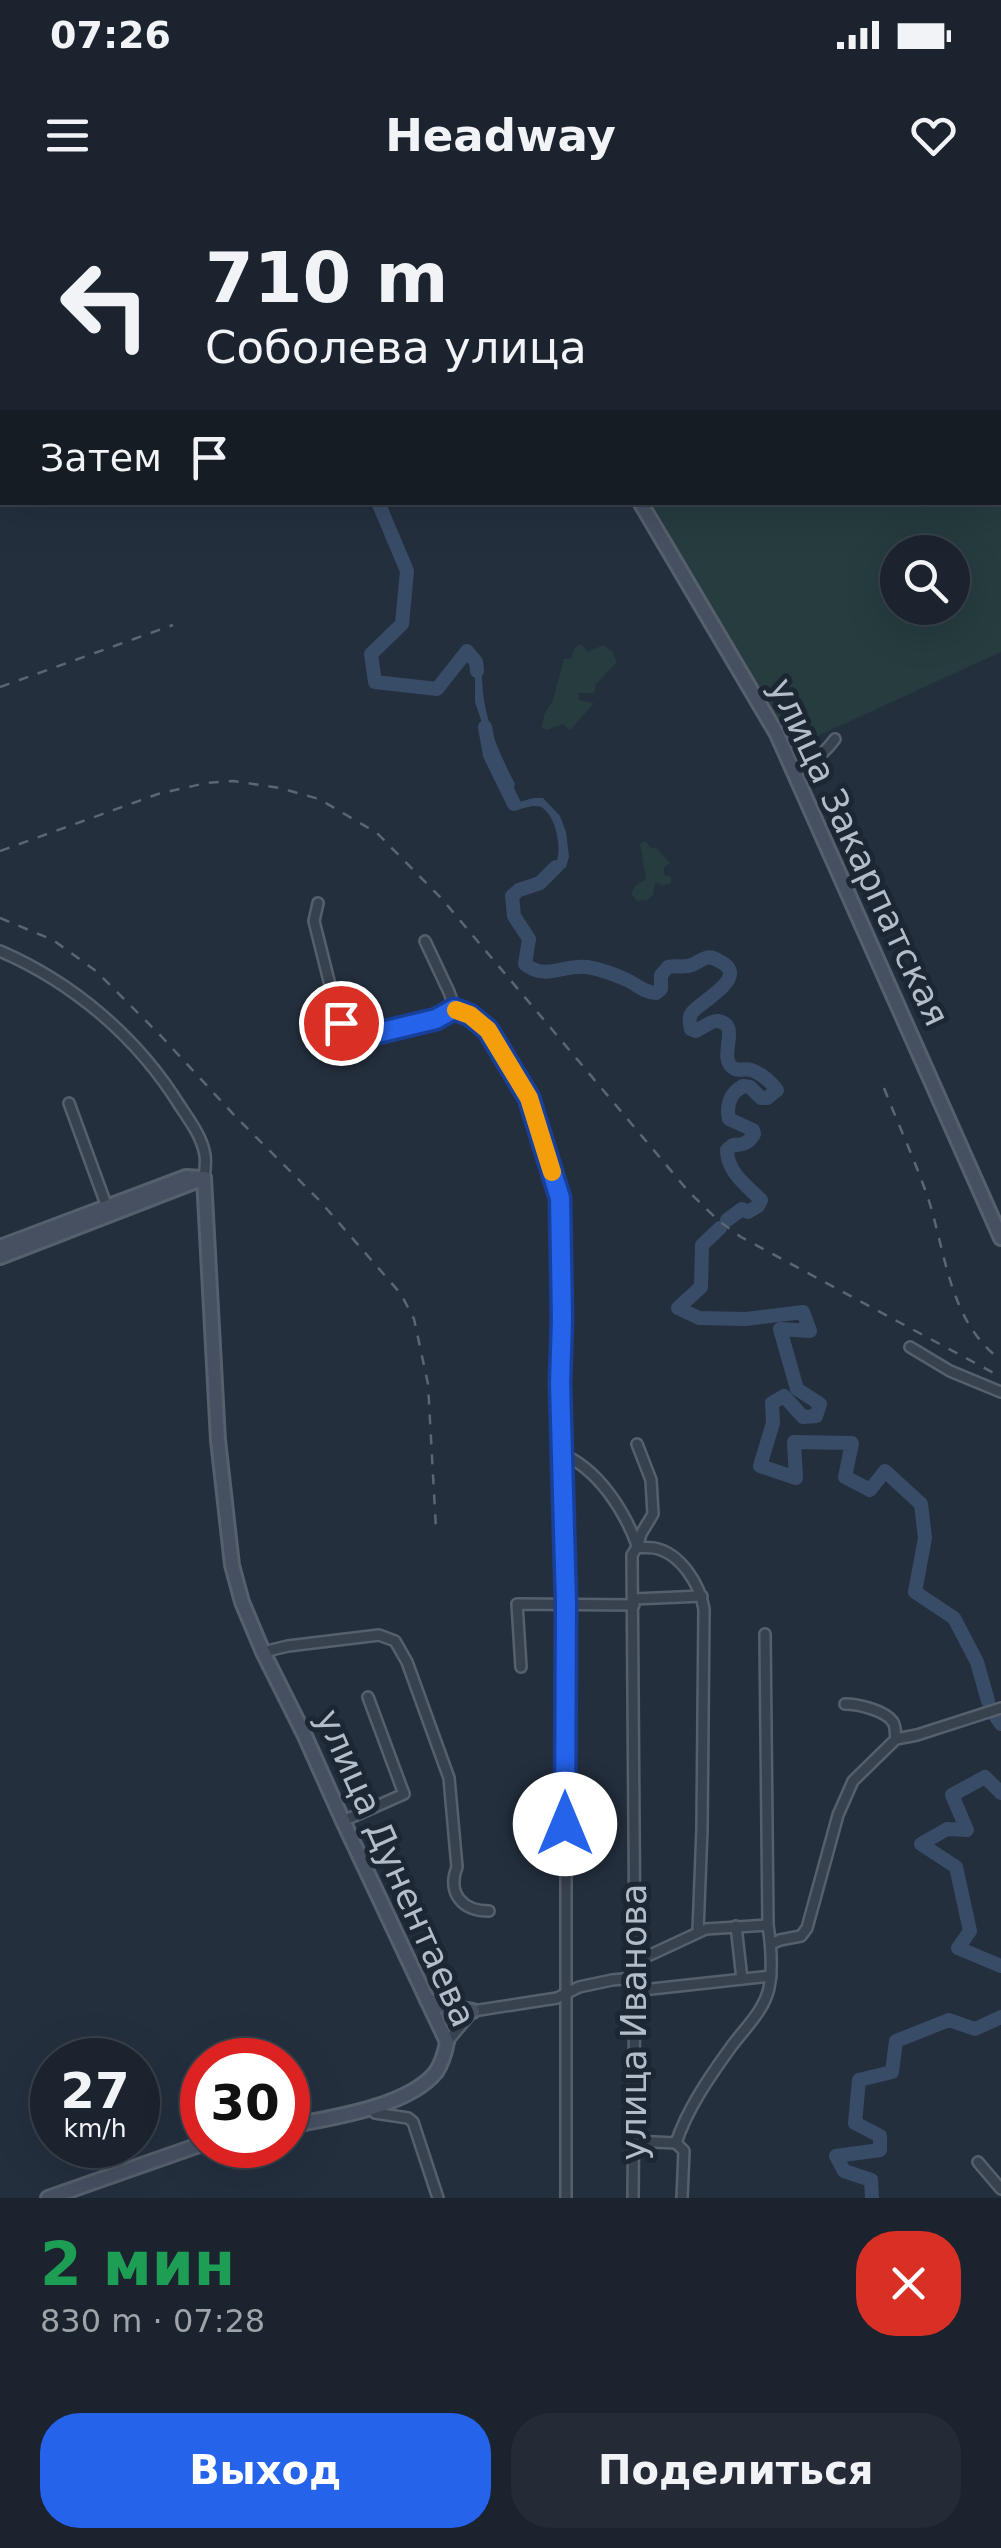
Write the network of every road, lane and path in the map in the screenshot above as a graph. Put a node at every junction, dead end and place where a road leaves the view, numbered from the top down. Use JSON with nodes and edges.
{"nodes":[{"id":1,"x":642,"y":505,"type":"edge"},
{"id":2,"x":835,"y":739,"type":"dead end"},
{"id":3,"x":795,"y":773,"type":"junction"},
{"id":4,"x":318,"y":904,"type":"dead end"},
{"id":5,"x":425,"y":941,"type":"dead end"},
{"id":6,"x":0,"y":951,"type":"edge"},
{"id":7,"x":454,"y":1009,"type":"junction"},
{"id":8,"x":69,"y":1103,"type":"dead end"},
{"id":9,"x":204,"y":1178,"type":"junction"},
{"id":10,"x":107,"y":1206,"type":"junction"},
{"id":11,"x":1001,"y":1238,"type":"edge"},
{"id":12,"x":0,"y":1247,"type":"edge"},
{"id":13,"x":0,"y":1257,"type":"edge"},
{"id":14,"x":910,"y":1348,"type":"dead end"},
{"id":15,"x":1001,"y":1392,"type":"edge"},
{"id":16,"x":636,"y":1444,"type":"dead end"},
{"id":17,"x":562,"y":1454,"type":"junction"},
{"id":18,"x":638,"y":1548,"type":"junction"},
{"id":19,"x":702,"y":1596,"type":"junction"},
{"id":20,"x":634,"y":1602,"type":"junction"},
{"id":21,"x":566,"y":1603,"type":"junction"},
{"id":22,"x":765,"y":1634,"type":"dead end"},
{"id":23,"x":263,"y":1652,"type":"junction"},
{"id":24,"x":520,"y":1667,"type":"dead end"},
{"id":25,"x":368,"y":1697,"type":"dead end"},
{"id":26,"x":844,"y":1704,"type":"dead end"},
{"id":27,"x":1001,"y":1708,"type":"edge"},
{"id":28,"x":896,"y":1740,"type":"junction"},
{"id":29,"x":342,"y":1821,"type":"junction"},
{"id":30,"x":489,"y":1912,"type":"dead end"},
{"id":31,"x":768,"y":1925,"type":"junction"},
{"id":32,"x":736,"y":1926,"type":"junction"},
{"id":33,"x":698,"y":1932,"type":"junction"},
{"id":34,"x":770,"y":1944,"type":"junction"},
{"id":35,"x":635,"y":1962,"type":"junction"},
{"id":36,"x":770,"y":1976,"type":"junction"},
{"id":37,"x":634,"y":1978,"type":"junction"},
{"id":38,"x":742,"y":1979,"type":"junction"},
{"id":39,"x":634,"y":1991,"type":"junction"},
{"id":40,"x":568,"y":1994,"type":"junction"},
{"id":41,"x":427,"y":2000,"type":"junction"},
{"id":42,"x":473,"y":2011,"type":"junction"},
{"id":43,"x":447,"y":2042,"type":"junction"},
{"id":44,"x":372,"y":2107,"type":"junction"},
{"id":45,"x":310,"y":2121,"type":"edge"},
{"id":46,"x":634,"y":2141,"type":"junction"},
{"id":47,"x":676,"y":2143,"type":"junction"},
{"id":48,"x":180,"y":2152,"type":"edge"},
{"id":49,"x":978,"y":2162,"type":"dead end"},
{"id":50,"x":1001,"y":2189,"type":"edge"},
{"id":51,"x":48,"y":2198,"type":"edge"},
{"id":52,"x":438,"y":2198,"type":"edge"},
{"id":53,"x":566,"y":2198,"type":"edge"},
{"id":54,"x":633,"y":2198,"type":"edge"},
{"id":55,"x":682,"y":2198,"type":"edge"}],
"edges":[{"from":1,"to":3,"type":"street","name":"улица Закарпатская"},
{"from":2,"to":3,"type":"street"},
{"from":3,"to":11,"type":"street","name":"улица Закарпатская"},
{"from":4,"to":7,"type":"street"},
{"from":5,"to":7,"type":"street"},
{"from":6,"to":9,"type":"street"},
{"from":7,"to":17,"type":"street"},
{"from":8,"to":10,"type":"street"},
{"from":9,"to":10,"type":"street"},
{"from":9,"to":13,"type":"street"},
{"from":9,"to":23,"type":"street","name":"улица Дунентаева"},
{"from":10,"to":12,"type":"street"},
{"from":14,"to":15,"type":"street"},
{"from":16,"to":18,"type":"street","name":"улица Иванова"},
{"from":17,"to":18,"type":"street"},
{"from":17,"to":21,"type":"street"},
{"from":18,"to":19,"type":"street"},
{"from":18,"to":20,"type":"street","name":"улица Иванова"},
{"from":19,"to":20,"type":"street"},
{"from":19,"to":33,"type":"street"},
{"from":20,"to":21,"type":"street"},
{"from":20,"to":35,"type":"street","name":"улица Иванова"},
{"from":21,"to":24,"type":"street"},
{"from":21,"to":40,"type":"street"},
{"from":22,"to":31,"type":"street"},
{"from":23,"to":29,"type":"street","name":"улица Дунентаева"},
{"from":23,"to":30,"type":"street","name":"улица Дунентаева"},
{"from":25,"to":29,"type":"street"},
{"from":26,"to":28,"type":"street"},
{"from":27,"to":28,"type":"street"},
{"from":28,"to":34,"type":"street"},
{"from":29,"to":41,"type":"street","name":"улица Дунентаева"},
{"from":31,"to":32,"type":"street"},
{"from":31,"to":34,"type":"street"},
{"from":32,"to":33,"type":"street"},
{"from":32,"to":38,"type":"street"},
{"from":33,"to":35,"type":"street"},
{"from":34,"to":36,"type":"street"},
{"from":35,"to":37,"type":"street","name":"улица Иванова"},
{"from":36,"to":38,"type":"street"},
{"from":36,"to":47,"type":"street"},
{"from":37,"to":39,"type":"street","name":"улица Иванова"},
{"from":37,"to":40,"type":"street"},
{"from":38,"to":39,"type":"street"},
{"from":39,"to":46,"type":"street","name":"улица Иванова"},
{"from":40,"to":42,"type":"street"},
{"from":40,"to":53,"type":"street"},
{"from":41,"to":42,"type":"street"},
{"from":41,"to":43,"type":"street","name":"улица Дунентаева"},
{"from":42,"to":43,"type":"street"},
{"from":43,"to":44,"type":"street","name":"улица Дунентаева"},
{"from":44,"to":45,"type":"street","name":"улица Дунентаева"},
{"from":44,"to":52,"type":"street"},
{"from":46,"to":47,"type":"street"},
{"from":46,"to":54,"type":"street","name":"улица Иванова"},
{"from":47,"to":55,"type":"street"},
{"from":48,"to":51,"type":"street"},
{"from":49,"to":50,"type":"street"}]}
